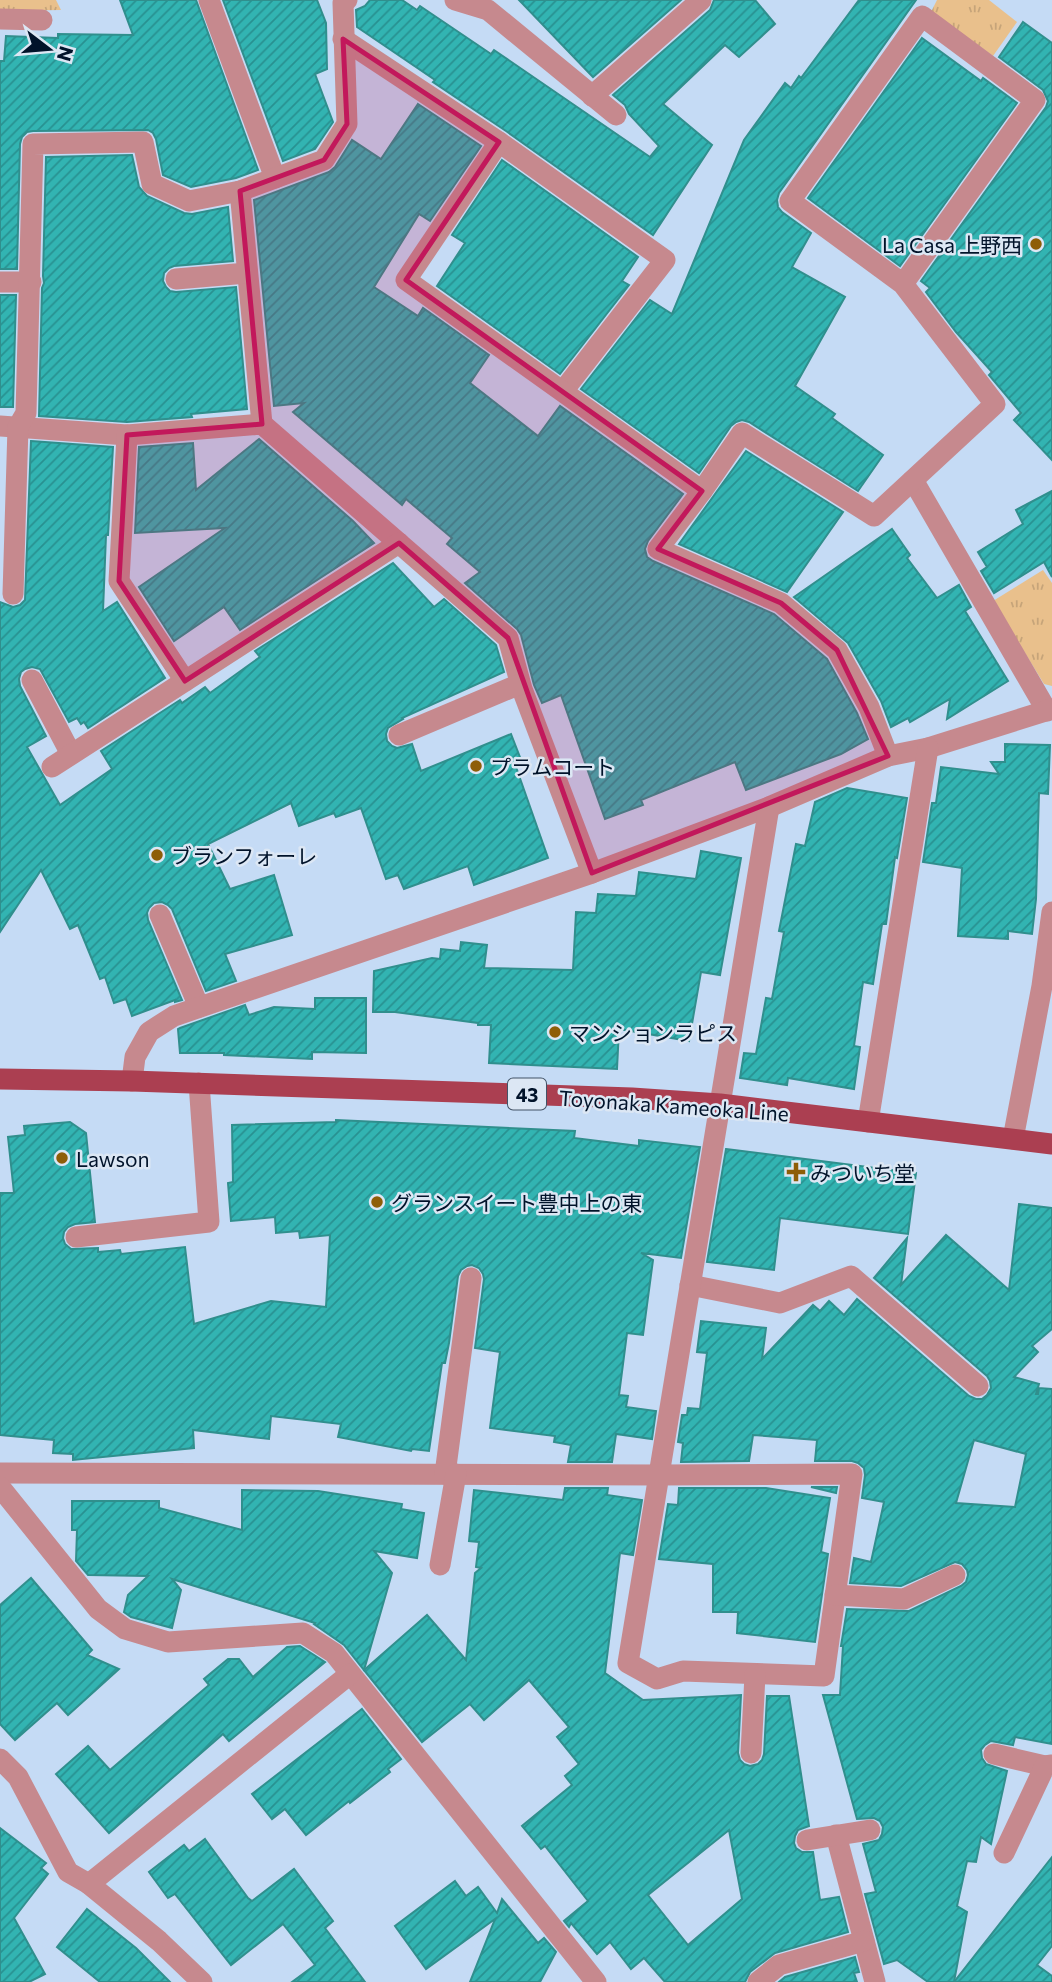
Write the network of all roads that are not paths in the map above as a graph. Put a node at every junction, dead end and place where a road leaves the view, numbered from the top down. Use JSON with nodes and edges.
{"nodes":[{"id":1,"x":209,"y":0,"type":"edge"},
{"id":2,"x":347,"y":0,"type":"edge"},
{"id":3,"x":455,"y":0,"type":"edge"},
{"id":4,"x":701,"y":0,"type":"edge"},
{"id":5,"x":494,"y":5,"type":"edge"},
{"id":6,"x":927,"y":8,"type":"edge"},
{"id":7,"x":0,"y":19,"type":"edge"},
{"id":8,"x":42,"y":20,"type":"dead end"},
{"id":9,"x":343,"y":39,"type":"junction"},
{"id":10,"x":592,"y":96,"type":"junction"},
{"id":11,"x":616,"y":115,"type":"dead end"},
{"id":12,"x":499,"y":142,"type":"junction"},
{"id":13,"x":275,"y":177,"type":"junction"},
{"id":14,"x":240,"y":191,"type":"junction"},
{"id":15,"x":247,"y":273,"type":"junction"},
{"id":16,"x":176,"y":279,"type":"dead end"},
{"id":17,"x":0,"y":282,"type":"edge"},
{"id":18,"x":31,"y":282,"type":"junction"},
{"id":19,"x":903,"y":284,"type":"junction"},
{"id":20,"x":563,"y":391,"type":"junction"},
{"id":21,"x":262,"y":424,"type":"junction"},
{"id":22,"x":9,"y":427,"type":"edge"},
{"id":23,"x":127,"y":435,"type":"junction"},
{"id":24,"x":913,"y":480,"type":"junction"},
{"id":25,"x":702,"y":491,"type":"junction"},
{"id":26,"x":399,"y":543,"type":"junction"},
{"id":27,"x":13,"y":594,"type":"dead end"},
{"id":28,"x":32,"y":680,"type":"dead end"},
{"id":29,"x":185,"y":681,"type":"junction"},
{"id":30,"x":520,"y":684,"type":"junction"},
{"id":31,"x":1049,"y":710,"type":"edge"},
{"id":32,"x":399,"y":735,"type":"dead end"},
{"id":33,"x":928,"y":748,"type":"junction"},
{"id":34,"x":71,"y":754,"type":"junction"},
{"id":35,"x":888,"y":756,"type":"junction"},
{"id":36,"x":52,"y":766,"type":"dead end"},
{"id":37,"x":769,"y":807,"type":"junction"},
{"id":38,"x":592,"y":873,"type":"junction"},
{"id":39,"x":1052,"y":912,"type":"edge"},
{"id":40,"x":160,"y":915,"type":"dead end"},
{"id":41,"x":199,"y":1007,"type":"junction"},
{"id":42,"x":0,"y":1079,"type":"edge"},
{"id":43,"x":132,"y":1081,"type":"junction"},
{"id":44,"x":199,"y":1083,"type":"junction"},
{"id":45,"x":720,"y":1104,"type":"junction"},
{"id":46,"x":868,"y":1122,"type":"junction"},
{"id":47,"x":1013,"y":1139,"type":"junction"},
{"id":48,"x":1052,"y":1144,"type":"edge"},
{"id":49,"x":76,"y":1237,"type":"dead end"},
{"id":50,"x":471,"y":1278,"type":"dead end"},
{"id":51,"x":690,"y":1285,"type":"junction"},
{"id":52,"x":978,"y":1387,"type":"dead end"},
{"id":53,"x":0,"y":1473,"type":"edge"},
{"id":54,"x":451,"y":1474,"type":"junction"},
{"id":55,"x":659,"y":1475,"type":"junction"},
{"id":56,"x":0,"y":1487,"type":"edge"},
{"id":57,"x":440,"y":1565,"type":"dead end"},
{"id":58,"x":956,"y":1575,"type":"dead end"},
{"id":59,"x":835,"y":1595,"type":"junction"},
{"id":60,"x":350,"y":1674,"type":"junction"},
{"id":61,"x":755,"y":1675,"type":"junction"},
{"id":62,"x":751,"y":1753,"type":"dead end"},
{"id":63,"x":994,"y":1754,"type":"dead end"},
{"id":64,"x":0,"y":1759,"type":"edge"},
{"id":65,"x":1048,"y":1766,"type":"edge"},
{"id":66,"x":870,"y":1830,"type":"dead end"},
{"id":67,"x":836,"y":1835,"type":"junction"},
{"id":68,"x":807,"y":1840,"type":"dead end"},
{"id":69,"x":1004,"y":1853,"type":"dead end"},
{"id":70,"x":89,"y":1884,"type":"junction"},
{"id":71,"x":864,"y":1941,"type":"junction"},
{"id":72,"x":202,"y":1982,"type":"edge"},
{"id":73,"x":596,"y":1982,"type":"edge"},
{"id":74,"x":758,"y":1982,"type":"edge"},
{"id":75,"x":875,"y":1982,"type":"edge"}],
"edges":[{"from":1,"to":13,"type":"street"},
{"from":2,"to":9,"type":"street"},
{"from":3,"to":5,"type":"street"},
{"from":4,"to":10,"type":"street"},
{"from":5,"to":10,"type":"street"},
{"from":6,"to":19,"type":"street"},
{"from":6,"to":19,"type":"street"},
{"from":7,"to":8,"type":"street"},
{"from":9,"to":12,"type":"street"},
{"from":9,"to":13,"type":"street"},
{"from":10,"to":11,"type":"street"},
{"from":12,"to":20,"type":"street"},
{"from":12,"to":20,"type":"street"},
{"from":13,"to":14,"type":"street"},
{"from":14,"to":15,"type":"street"},
{"from":14,"to":18,"type":"street"},
{"from":15,"to":16,"type":"street"},
{"from":15,"to":21,"type":"street"},
{"from":17,"to":18,"type":"street"},
{"from":18,"to":22,"type":"street"},
{"from":19,"to":24,"type":"street"},
{"from":20,"to":25,"type":"street"},
{"from":21,"to":23,"type":"street"},
{"from":21,"to":26,"type":"street"},
{"from":22,"to":23,"type":"street"},
{"from":22,"to":27,"type":"street"},
{"from":23,"to":29,"type":"street"},
{"from":24,"to":25,"type":"street"},
{"from":24,"to":31,"type":"street"},
{"from":25,"to":35,"type":"street"},
{"from":26,"to":29,"type":"street"},
{"from":26,"to":30,"type":"street"},
{"from":28,"to":34,"type":"street"},
{"from":29,"to":34,"type":"street"},
{"from":30,"to":32,"type":"street"},
{"from":30,"to":38,"type":"street"},
{"from":31,"to":33,"type":"street"},
{"from":33,"to":35,"type":"street"},
{"from":33,"to":46,"type":"street"},
{"from":34,"to":36,"type":"street"},
{"from":35,"to":37,"type":"street"},
{"from":37,"to":38,"type":"street"},
{"from":37,"to":45,"type":"street"},
{"from":38,"to":41,"type":"street"},
{"from":39,"to":47,"type":"street"},
{"from":40,"to":41,"type":"street"},
{"from":41,"to":43,"type":"street"},
{"from":42,"to":43,"type":"main road","name":"Toyonaka Kameoka Line","number":"43"},
{"from":43,"to":44,"type":"main road","name":"Toyonaka Kameoka Line","number":"43"},
{"from":44,"to":45,"type":"main road","name":"Toyonaka Kameoka Line","number":"43"},
{"from":44,"to":49,"type":"street"},
{"from":45,"to":46,"type":"main road","name":"Toyonaka Kameoka Line","number":"43"},
{"from":45,"to":51,"type":"street"},
{"from":46,"to":47,"type":"main road","name":"Toyonaka Kameoka Line","number":"43"},
{"from":47,"to":48,"type":"main road","name":"Toyonaka Kameoka Line","number":"43"},
{"from":50,"to":54,"type":"street"},
{"from":51,"to":52,"type":"street"},
{"from":51,"to":55,"type":"street"},
{"from":53,"to":54,"type":"street"},
{"from":54,"to":55,"type":"street"},
{"from":54,"to":57,"type":"street"},
{"from":55,"to":59,"type":"street"},
{"from":55,"to":61,"type":"street"},
{"from":56,"to":60,"type":"street"},
{"from":58,"to":59,"type":"street"},
{"from":59,"to":61,"type":"street"},
{"from":60,"to":70,"type":"street"},
{"from":60,"to":73,"type":"street"},
{"from":61,"to":62,"type":"street"},
{"from":63,"to":65,"type":"street"},
{"from":64,"to":70,"type":"street"},
{"from":65,"to":69,"type":"street"},
{"from":66,"to":67,"type":"street"},
{"from":67,"to":68,"type":"street"},
{"from":67,"to":71,"type":"street"},
{"from":70,"to":72,"type":"street"},
{"from":71,"to":74,"type":"street"},
{"from":71,"to":75,"type":"street"}]}
